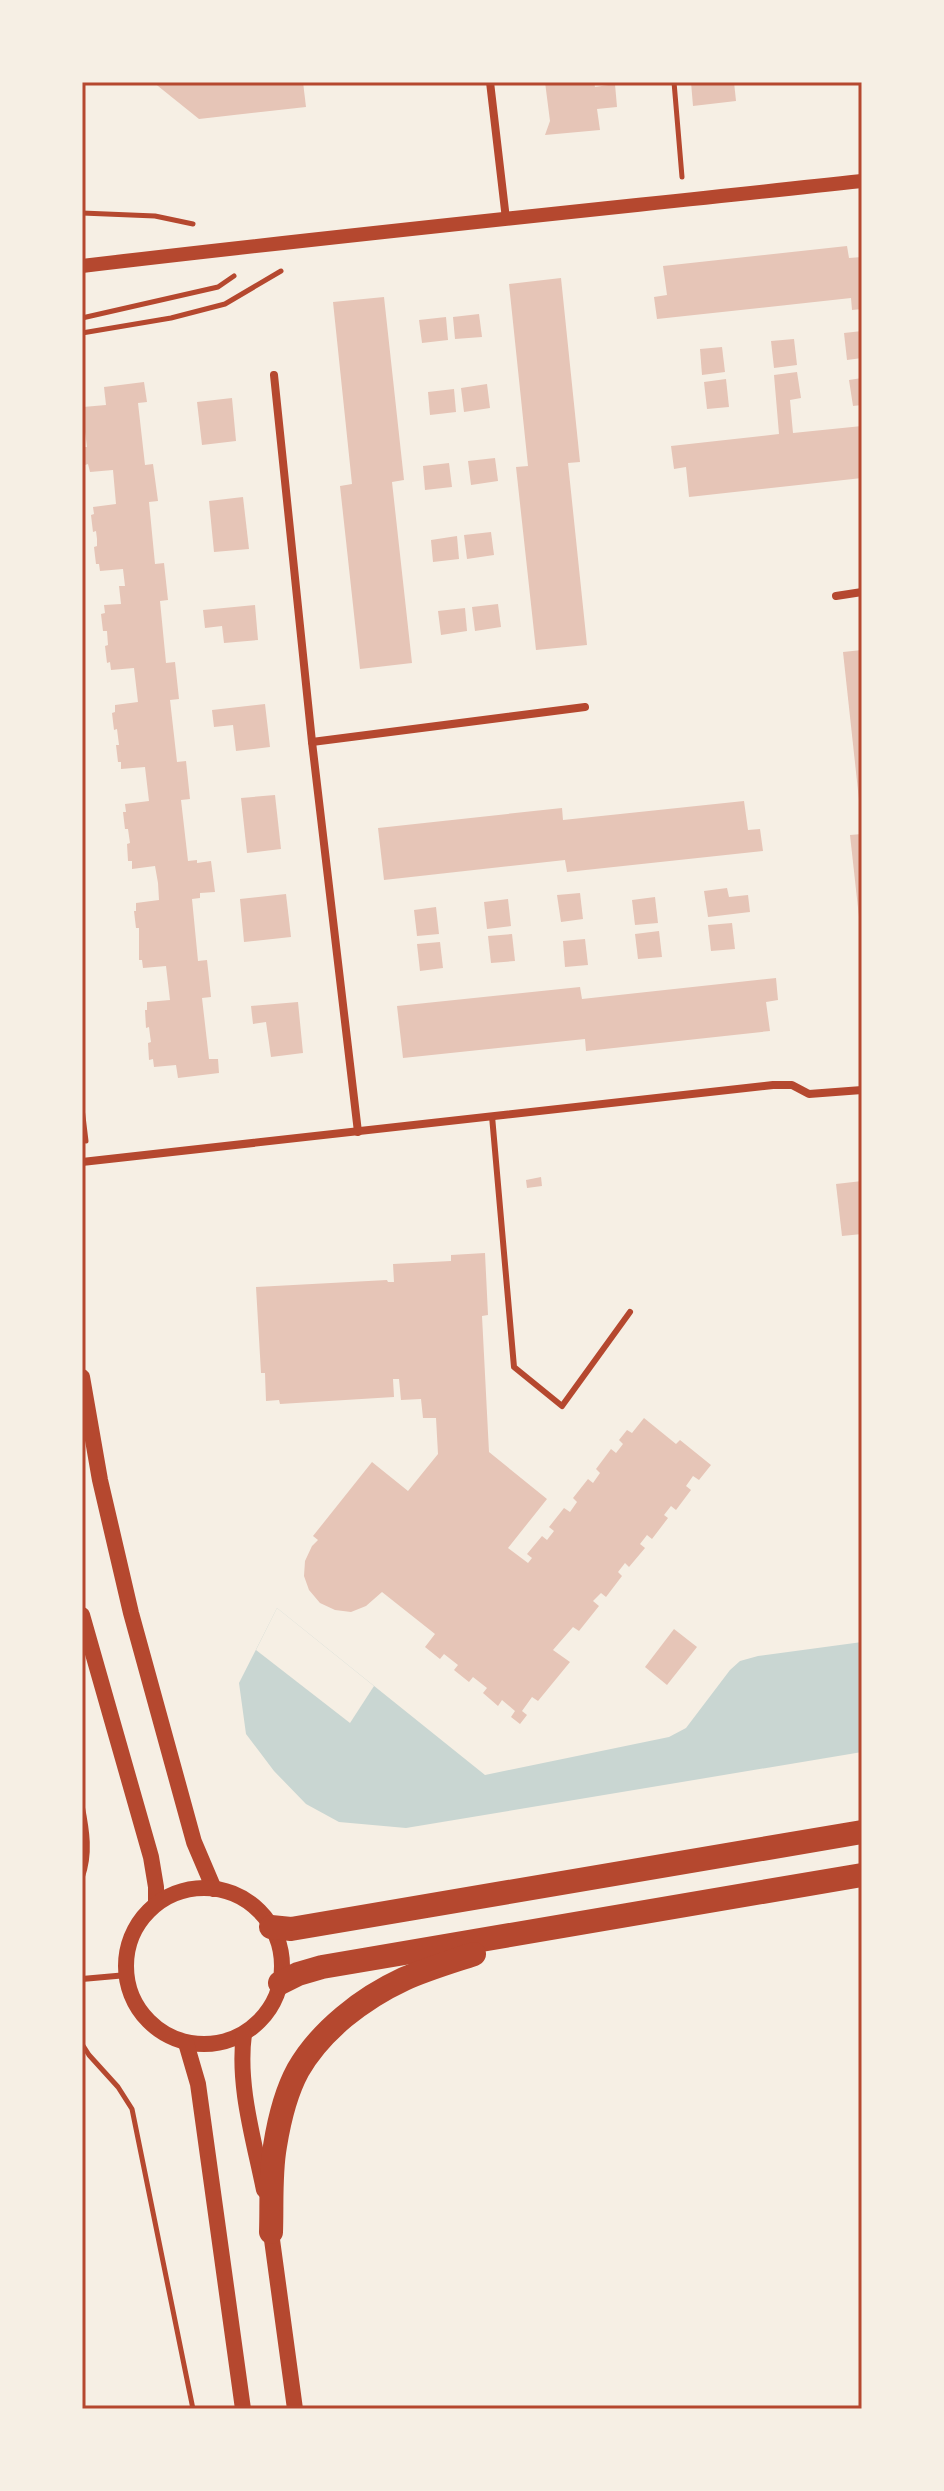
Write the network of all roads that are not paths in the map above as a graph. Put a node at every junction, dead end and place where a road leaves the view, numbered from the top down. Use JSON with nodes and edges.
{"nodes":[{"id":1,"x":490,"y":82,"type":"edge"},
{"id":2,"x":862,"y":181,"type":"edge"},
{"id":3,"x":506,"y":219,"type":"junction"},
{"id":4,"x":82,"y":266,"type":"edge"},
{"id":5,"x":274,"y":375,"type":"dead end"},
{"id":6,"x":862,"y":592,"type":"edge"},
{"id":7,"x":836,"y":596,"type":"dead end"},
{"id":8,"x":585,"y":707,"type":"dead end"},
{"id":9,"x":312,"y":742,"type":"junction"},
{"id":10,"x":862,"y":1090,"type":"edge"},
{"id":11,"x":492,"y":1116,"type":"junction"},
{"id":12,"x":358,"y":1132,"type":"junction"},
{"id":13,"x":82,"y":1162,"type":"edge"},
{"id":14,"x":630,"y":1312,"type":"dead end"},
{"id":15,"x":82,"y":1377,"type":"edge"},
{"id":16,"x":82,"y":1615,"type":"edge"},
{"id":17,"x":862,"y":1832,"type":"edge"},
{"id":18,"x":862,"y":1875,"type":"edge"},
{"id":19,"x":214,"y":1889,"type":"junction"},
{"id":20,"x":156,"y":1903,"type":"junction"},
{"id":21,"x":271,"y":1927,"type":"junction"},
{"id":22,"x":542,"y":1930,"type":"junction"},
{"id":23,"x":127,"y":1975,"type":"junction"},
{"id":24,"x":82,"y":1979,"type":"edge"},
{"id":25,"x":280,"y":1983,"type":"junction"},
{"id":26,"x":244,"y":2034,"type":"junction"},
{"id":27,"x":186,"y":2043,"type":"junction"},
{"id":28,"x":271,"y":2232,"type":"junction"},
{"id":29,"x":243,"y":2409,"type":"edge"},
{"id":30,"x":295,"y":2409,"type":"edge"}],
"edges":[{"from":1,"to":3,"type":"street"},
{"from":2,"to":3,"type":"street"},
{"from":3,"to":4,"type":"street"},
{"from":5,"to":9,"type":"street"},
{"from":6,"to":7,"type":"street"},
{"from":8,"to":9,"type":"street"},
{"from":9,"to":12,"type":"street"},
{"from":10,"to":11,"type":"street"},
{"from":11,"to":12,"type":"street"},
{"from":11,"to":14,"type":"lane"},
{"from":12,"to":13,"type":"street"},
{"from":15,"to":19,"type":"main road"},
{"from":16,"to":20,"type":"main road"},
{"from":17,"to":21,"type":"highway"},
{"from":18,"to":22,"type":"highway"},
{"from":19,"to":20,"type":"main road"},
{"from":19,"to":21,"type":"main road"},
{"from":20,"to":23,"type":"main road"},
{"from":21,"to":25,"type":"main road"},
{"from":22,"to":25,"type":"highway"},
{"from":22,"to":28,"type":"highway"},
{"from":23,"to":24,"type":"lane"},
{"from":23,"to":27,"type":"main road"},
{"from":25,"to":26,"type":"main road"},
{"from":26,"to":27,"type":"main road"},
{"from":26,"to":28,"type":"main road"},
{"from":27,"to":29,"type":"main road"},
{"from":28,"to":30,"type":"main road"}]}
